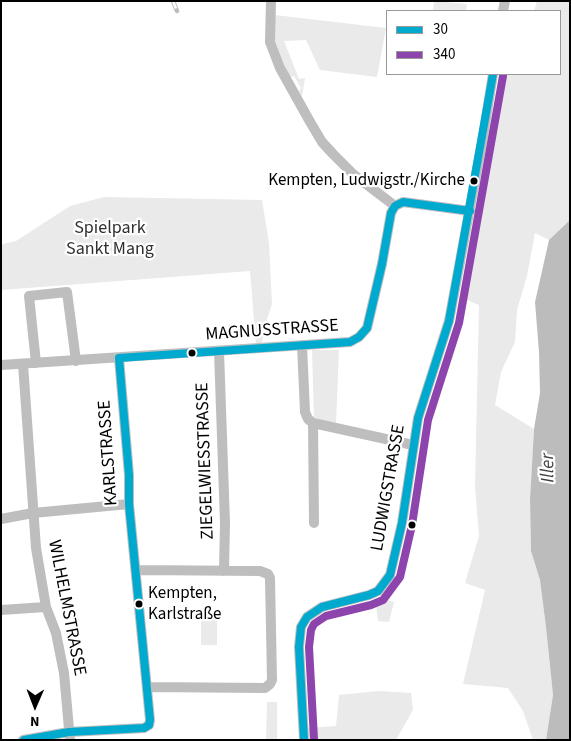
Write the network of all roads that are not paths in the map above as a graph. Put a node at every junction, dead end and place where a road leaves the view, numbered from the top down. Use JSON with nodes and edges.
{"nodes":[{"id":1,"x":271,"y":1,"type":"edge"},
{"id":2,"x":493,"y":75,"type":"edge"},
{"id":3,"x":395,"y":206,"type":"junction"},
{"id":4,"x":470,"y":211,"type":"junction"},
{"id":5,"x":302,"y":345,"type":"junction"},
{"id":6,"x":218,"y":350,"type":"junction"},
{"id":7,"x":119,"y":358,"type":"junction"},
{"id":8,"x":76,"y":361,"type":"junction"},
{"id":9,"x":36,"y":363,"type":"junction"},
{"id":10,"x":22,"y":364,"type":"junction"},
{"id":11,"x":1,"y":365,"type":"edge"},
{"id":12,"x":313,"y":422,"type":"junction"},
{"id":13,"x":413,"y":445,"type":"junction"},
{"id":14,"x":130,"y":504,"type":"junction"},
{"id":15,"x":33,"y":514,"type":"junction"},
{"id":16,"x":1,"y":519,"type":"edge"},
{"id":17,"x":314,"y":523,"type":"dead end"},
{"id":18,"x":136,"y":570,"type":"junction"},
{"id":19,"x":224,"y":571,"type":"junction"},
{"id":20,"x":46,"y":607,"type":"junction"},
{"id":21,"x":1,"y":610,"type":"edge"},
{"id":22,"x":147,"y":687,"type":"junction"},
{"id":23,"x":70,"y":736,"type":"edge"},
{"id":24,"x":23,"y":740,"type":"edge"},
{"id":25,"x":304,"y":740,"type":"edge"}],
"edges":[{"from":1,"to":3,"type":"street"},
{"from":2,"to":4,"type":"street","name":"LUDWIGSTRASSE"},
{"from":3,"to":4,"type":"street"},
{"from":3,"to":5,"type":"street","name":"MAGNUSSTRASSE"},
{"from":4,"to":13,"type":"street","name":"LUDWIGSTRASSE"},
{"from":5,"to":6,"type":"street","name":"MAGNUSSTRASSE"},
{"from":5,"to":12,"type":"street"},
{"from":6,"to":7,"type":"street","name":"MAGNUSSTRASSE"},
{"from":6,"to":19,"type":"street","name":"ZIEGELWIESSTRASSE"},
{"from":7,"to":8,"type":"street","name":"MAGNUSSTRASSE"},
{"from":7,"to":14,"type":"street","name":"KARLSTRASSE"},
{"from":8,"to":9,"type":"street","name":"MAGNUSSTRASSE"},
{"from":8,"to":9,"type":"street"},
{"from":9,"to":10,"type":"street","name":"MAGNUSSTRASSE"},
{"from":10,"to":11,"type":"street","name":"MAGNUSSTRASSE"},
{"from":10,"to":15,"type":"street","name":"WILHELMSTRASSE"},
{"from":12,"to":13,"type":"street"},
{"from":12,"to":17,"type":"street"},
{"from":13,"to":25,"type":"street","name":"LUDWIGSTRASSE"},
{"from":14,"to":15,"type":"street"},
{"from":14,"to":18,"type":"street","name":"KARLSTRASSE"},
{"from":15,"to":16,"type":"street"},
{"from":15,"to":20,"type":"street","name":"WILHELMSTRASSE"},
{"from":18,"to":19,"type":"street"},
{"from":18,"to":22,"type":"street","name":"KARLSTRASSE"},
{"from":19,"to":22,"type":"street"},
{"from":20,"to":21,"type":"street"},
{"from":20,"to":23,"type":"street","name":"WILHELMSTRASSE"},
{"from":22,"to":23,"type":"street","name":"KARLSTRASSE"},
{"from":23,"to":24,"type":"street"}]}
